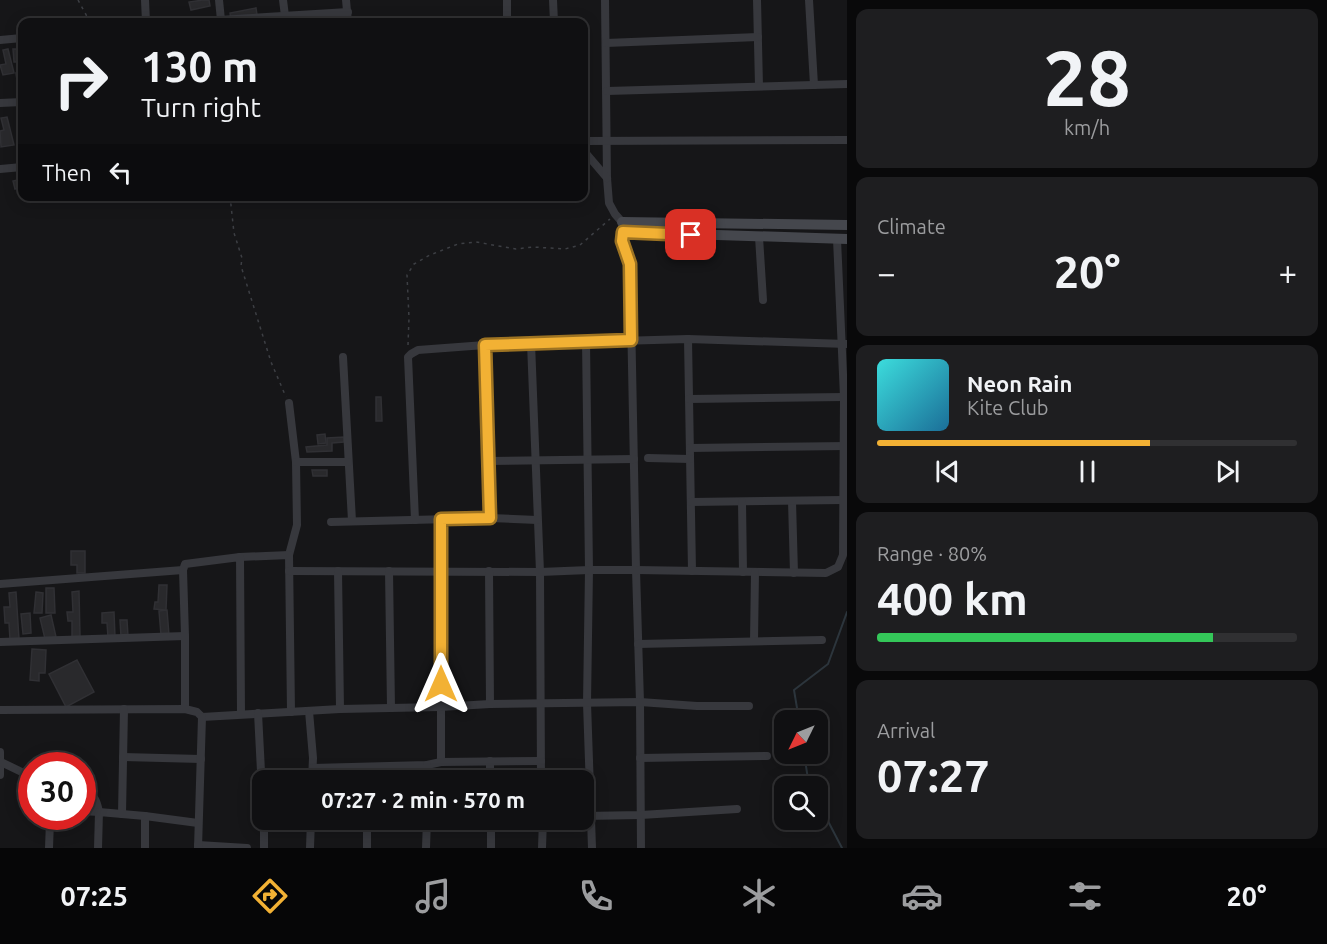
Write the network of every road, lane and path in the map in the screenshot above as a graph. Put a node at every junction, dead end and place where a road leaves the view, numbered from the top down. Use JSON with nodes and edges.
{"nodes":[{"id":1,"x":78,"y":0,"type":"edge"},
{"id":2,"x":145,"y":0,"type":"edge"},
{"id":3,"x":219,"y":0,"type":"edge"},
{"id":4,"x":284,"y":0,"type":"edge"},
{"id":5,"x":346,"y":0,"type":"edge"},
{"id":6,"x":507,"y":0,"type":"edge"},
{"id":7,"x":553,"y":0,"type":"edge"},
{"id":8,"x":605,"y":0,"type":"edge"},
{"id":9,"x":757,"y":0,"type":"edge"},
{"id":10,"x":809,"y":0,"type":"edge"},
{"id":11,"x":348,"y":12,"type":"junction"},
{"id":12,"x":285,"y":16,"type":"junction"},
{"id":13,"x":88,"y":18,"type":"edge"},
{"id":14,"x":146,"y":18,"type":"edge"},
{"id":15,"x":221,"y":18,"type":"edge"},
{"id":16,"x":253,"y":18,"type":"edge"},
{"id":17,"x":348,"y":18,"type":"edge"},
{"id":18,"x":507,"y":18,"type":"edge"},
{"id":19,"x":554,"y":18,"type":"edge"},
{"id":20,"x":758,"y":37,"type":"junction"},
{"id":21,"x":18,"y":38,"type":"edge"},
{"id":22,"x":0,"y":40,"type":"edge"},
{"id":23,"x":606,"y":43,"type":"junction"},
{"id":24,"x":847,"y":84,"type":"edge"},
{"id":25,"x":814,"y":85,"type":"junction"},
{"id":26,"x":759,"y":86,"type":"junction"},
{"id":27,"x":607,"y":91,"type":"junction"},
{"id":28,"x":18,"y":102,"type":"edge"},
{"id":29,"x":0,"y":103,"type":"edge"},
{"id":30,"x":847,"y":140,"type":"edge"},
{"id":31,"x":588,"y":141,"type":"edge"},
{"id":32,"x":607,"y":141,"type":"junction"},
{"id":33,"x":588,"y":156,"type":"edge"},
{"id":34,"x":18,"y":167,"type":"edge"},
{"id":35,"x":0,"y":169,"type":"edge"},
{"id":36,"x":607,"y":178,"type":"junction"},
{"id":37,"x":231,"y":201,"type":"edge"},
{"id":38,"x":620,"y":223,"type":"junction"},
{"id":39,"x":847,"y":225,"type":"edge"},
{"id":40,"x":759,"y":237,"type":"junction"},
{"id":41,"x":842,"y":239,"type":"edge"},
{"id":42,"x":763,"y":300,"type":"dead end"},
{"id":43,"x":688,"y":339,"type":"junction"},
{"id":44,"x":631,"y":340,"type":"junction"},
{"id":45,"x":586,"y":341,"type":"junction"},
{"id":46,"x":531,"y":343,"type":"junction"},
{"id":47,"x":845,"y":344,"type":"edge"},
{"id":48,"x":485,"y":345,"type":"junction"},
{"id":49,"x":342,"y":357,"type":"dead end"},
{"id":50,"x":408,"y":357,"type":"junction"},
{"id":51,"x":844,"y":397,"type":"junction"},
{"id":52,"x":689,"y":399,"type":"junction"},
{"id":53,"x":289,"y":403,"type":"joint"},
{"id":54,"x":845,"y":446,"type":"edge"},
{"id":55,"x":690,"y":448,"type":"junction"},
{"id":56,"x":648,"y":458,"type":"dead end"},
{"id":57,"x":634,"y":459,"type":"junction"},
{"id":58,"x":690,"y":459,"type":"junction"},
{"id":59,"x":535,"y":460,"type":"junction"},
{"id":60,"x":588,"y":460,"type":"junction"},
{"id":61,"x":488,"y":461,"type":"junction"},
{"id":62,"x":296,"y":462,"type":"junction"},
{"id":63,"x":348,"y":462,"type":"junction"},
{"id":64,"x":843,"y":500,"type":"junction"},
{"id":65,"x":792,"y":501,"type":"junction"},
{"id":66,"x":691,"y":502,"type":"junction"},
{"id":67,"x":742,"y":502,"type":"junction"},
{"id":68,"x":490,"y":518,"type":"junction"},
{"id":69,"x":441,"y":519,"type":"junction"},
{"id":70,"x":352,"y":520,"type":"junction"},
{"id":71,"x":415,"y":520,"type":"junction"},
{"id":72,"x":537,"y":520,"type":"junction"},
{"id":73,"x":330,"y":522,"type":"dead end"},
{"id":74,"x":289,"y":555,"type":"junction"},
{"id":75,"x":240,"y":557,"type":"junction"},
{"id":76,"x":183,"y":570,"type":"junction"},
{"id":77,"x":589,"y":570,"type":"junction"},
{"id":78,"x":636,"y":570,"type":"junction"},
{"id":79,"x":289,"y":571,"type":"junction"},
{"id":80,"x":338,"y":571,"type":"junction"},
{"id":81,"x":441,"y":571,"type":"junction"},
{"id":82,"x":693,"y":571,"type":"junction"},
{"id":83,"x":389,"y":572,"type":"junction"},
{"id":84,"x":489,"y":572,"type":"junction"},
{"id":85,"x":540,"y":572,"type":"junction"},
{"id":86,"x":743,"y":572,"type":"junction"},
{"id":87,"x":754,"y":572,"type":"junction"},
{"id":88,"x":794,"y":573,"type":"junction"},
{"id":89,"x":0,"y":584,"type":"edge"},
{"id":90,"x":185,"y":636,"type":"junction"},
{"id":91,"x":822,"y":640,"type":"dead end"},
{"id":92,"x":754,"y":641,"type":"junction"},
{"id":93,"x":0,"y":642,"type":"edge"},
{"id":94,"x":638,"y":644,"type":"junction"},
{"id":95,"x":640,"y":702,"type":"junction"},
{"id":96,"x":587,"y":703,"type":"junction"},
{"id":97,"x":490,"y":704,"type":"junction"},
{"id":98,"x":540,"y":704,"type":"junction"},
{"id":99,"x":749,"y":706,"type":"dead end"},
{"id":100,"x":441,"y":707,"type":"junction"},
{"id":101,"x":392,"y":708,"type":"junction"},
{"id":102,"x":124,"y":709,"type":"junction"},
{"id":103,"x":185,"y":709,"type":"junction"},
{"id":104,"x":340,"y":709,"type":"junction"},
{"id":105,"x":0,"y":710,"type":"edge"},
{"id":106,"x":309,"y":711,"type":"junction"},
{"id":107,"x":291,"y":712,"type":"junction"},
{"id":108,"x":258,"y":713,"type":"junction"},
{"id":109,"x":241,"y":714,"type":"junction"},
{"id":110,"x":202,"y":717,"type":"junction"},
{"id":111,"x":0,"y":752,"type":"edge"},
{"id":112,"x":767,"y":756,"type":"dead end"},
{"id":113,"x":123,"y":757,"type":"junction"},
{"id":114,"x":640,"y":758,"type":"junction"},
{"id":115,"x":201,"y":759,"type":"junction"},
{"id":116,"x":490,"y":761,"type":"junction"},
{"id":117,"x":541,"y":761,"type":"junction"},
{"id":118,"x":1,"y":762,"type":"edge"},
{"id":119,"x":441,"y":762,"type":"junction"},
{"id":120,"x":427,"y":765,"type":"junction"},
{"id":121,"x":367,"y":766,"type":"junction"},
{"id":122,"x":313,"y":768,"type":"joint"},
{"id":123,"x":18,"y":770,"type":"edge"},
{"id":124,"x":261,"y":770,"type":"edge"},
{"id":125,"x":367,"y":770,"type":"edge"},
{"id":126,"x":427,"y":770,"type":"edge"},
{"id":127,"x":490,"y":770,"type":"edge"},
{"id":128,"x":541,"y":770,"type":"edge"},
{"id":129,"x":588,"y":770,"type":"edge"},
{"id":130,"x":0,"y":775,"type":"edge"},
{"id":131,"x":96,"y":799,"type":"edge"},
{"id":132,"x":737,"y":808,"type":"dead end"},
{"id":133,"x":96,"y":812,"type":"edge"},
{"id":134,"x":99,"y":812,"type":"junction"},
{"id":135,"x":122,"y":814,"type":"junction"},
{"id":136,"x":641,"y":815,"type":"junction"},
{"id":137,"x":145,"y":816,"type":"junction"},
{"id":138,"x":594,"y":816,"type":"edge"},
{"id":139,"x":198,"y":823,"type":"junction"},
{"id":140,"x":50,"y":830,"type":"edge"},
{"id":141,"x":264,"y":830,"type":"edge"},
{"id":142,"x":311,"y":830,"type":"edge"},
{"id":143,"x":367,"y":830,"type":"edge"},
{"id":144,"x":427,"y":830,"type":"edge"},
{"id":145,"x":491,"y":830,"type":"edge"},
{"id":146,"x":543,"y":830,"type":"edge"},
{"id":147,"x":590,"y":830,"type":"edge"},
{"id":148,"x":198,"y":846,"type":"edge"},
{"id":149,"x":49,"y":848,"type":"edge"},
{"id":150,"x":98,"y":848,"type":"edge"},
{"id":151,"x":145,"y":848,"type":"edge"},
{"id":152,"x":247,"y":848,"type":"edge"},
{"id":153,"x":264,"y":848,"type":"edge"},
{"id":154,"x":310,"y":848,"type":"edge"},
{"id":155,"x":367,"y":848,"type":"edge"},
{"id":156,"x":426,"y":848,"type":"edge"},
{"id":157,"x":491,"y":848,"type":"edge"},
{"id":158,"x":542,"y":848,"type":"edge"},
{"id":159,"x":592,"y":848,"type":"edge"},
{"id":160,"x":641,"y":848,"type":"edge"}],
"edges":[{"from":1,"to":13,"type":"path"},
{"from":2,"to":14,"type":"street"},
{"from":3,"to":15,"type":"street"},
{"from":4,"to":12,"type":"street"},
{"from":5,"to":11,"type":"street"},
{"from":6,"to":18,"type":"street"},
{"from":7,"to":19,"type":"street"},
{"from":8,"to":23,"type":"street"},
{"from":9,"to":20,"type":"street"},
{"from":10,"to":25,"type":"street"},
{"from":11,"to":12,"type":"street"},
{"from":11,"to":17,"type":"street"},
{"from":12,"to":16,"type":"street"},
{"from":20,"to":23,"type":"street"},
{"from":20,"to":26,"type":"street"},
{"from":21,"to":22,"type":"street"},
{"from":23,"to":27,"type":"street"},
{"from":24,"to":25,"type":"street"},
{"from":25,"to":26,"type":"street"},
{"from":26,"to":27,"type":"street"},
{"from":27,"to":32,"type":"street"},
{"from":28,"to":29,"type":"street"},
{"from":30,"to":32,"type":"street"},
{"from":31,"to":32,"type":"street"},
{"from":32,"to":36,"type":"street"},
{"from":33,"to":36,"type":"street"},
{"from":34,"to":35,"type":"street"},
{"from":36,"to":38,"type":"street"},
{"from":37,"to":53,"type":"path"},
{"from":38,"to":39,"type":"street"},
{"from":38,"to":40,"type":"street"},
{"from":38,"to":44,"type":"street"},
{"from":38,"to":50,"type":"path"},
{"from":40,"to":41,"type":"street"},
{"from":40,"to":42,"type":"street"},
{"from":41,"to":47,"type":"street"},
{"from":43,"to":44,"type":"street"},
{"from":43,"to":47,"type":"street"},
{"from":43,"to":52,"type":"street"},
{"from":44,"to":45,"type":"street"},
{"from":44,"to":57,"type":"street"},
{"from":45,"to":46,"type":"street"},
{"from":45,"to":60,"type":"street"},
{"from":46,"to":48,"type":"street"},
{"from":46,"to":59,"type":"street"},
{"from":47,"to":51,"type":"street"},
{"from":48,"to":50,"type":"street"},
{"from":48,"to":61,"type":"street"},
{"from":49,"to":63,"type":"street"},
{"from":50,"to":71,"type":"street"},
{"from":51,"to":52,"type":"street"},
{"from":51,"to":54,"type":"street"},
{"from":52,"to":55,"type":"street"},
{"from":53,"to":62,"type":"street"},
{"from":54,"to":55,"type":"street"},
{"from":54,"to":64,"type":"street"},
{"from":55,"to":58,"type":"street"},
{"from":56,"to":58,"type":"street"},
{"from":57,"to":60,"type":"street"},
{"from":57,"to":78,"type":"street"},
{"from":58,"to":66,"type":"street"},
{"from":59,"to":60,"type":"street"},
{"from":59,"to":61,"type":"street"},
{"from":59,"to":72,"type":"street"},
{"from":60,"to":77,"type":"street"},
{"from":61,"to":68,"type":"street"},
{"from":62,"to":63,"type":"street"},
{"from":62,"to":74,"type":"street"},
{"from":63,"to":70,"type":"street"},
{"from":64,"to":65,"type":"street"},
{"from":64,"to":88,"type":"street"},
{"from":65,"to":67,"type":"street"},
{"from":65,"to":88,"type":"street"},
{"from":66,"to":67,"type":"street"},
{"from":66,"to":82,"type":"street"},
{"from":67,"to":86,"type":"street"},
{"from":68,"to":69,"type":"street"},
{"from":68,"to":72,"type":"street"},
{"from":69,"to":71,"type":"street"},
{"from":69,"to":81,"type":"street"},
{"from":70,"to":71,"type":"street"},
{"from":70,"to":73,"type":"street"},
{"from":72,"to":85,"type":"street"},
{"from":74,"to":75,"type":"street"},
{"from":74,"to":79,"type":"street"},
{"from":75,"to":76,"type":"street"},
{"from":75,"to":109,"type":"street"},
{"from":76,"to":89,"type":"street"},
{"from":76,"to":90,"type":"street"},
{"from":77,"to":78,"type":"street"},
{"from":77,"to":85,"type":"street"},
{"from":77,"to":96,"type":"street"},
{"from":78,"to":82,"type":"street"},
{"from":78,"to":94,"type":"street"},
{"from":79,"to":80,"type":"street"},
{"from":79,"to":107,"type":"street"},
{"from":80,"to":83,"type":"street"},
{"from":80,"to":104,"type":"street"},
{"from":81,"to":83,"type":"street"},
{"from":81,"to":84,"type":"street"},
{"from":81,"to":100,"type":"street"},
{"from":82,"to":86,"type":"street"},
{"from":83,"to":101,"type":"street"},
{"from":84,"to":85,"type":"street"},
{"from":84,"to":97,"type":"street"},
{"from":85,"to":98,"type":"street"},
{"from":86,"to":87,"type":"street"},
{"from":87,"to":88,"type":"street"},
{"from":87,"to":92,"type":"street"},
{"from":90,"to":93,"type":"street"},
{"from":90,"to":103,"type":"street"},
{"from":91,"to":92,"type":"street"},
{"from":92,"to":94,"type":"street"},
{"from":94,"to":95,"type":"street"},
{"from":95,"to":96,"type":"street"},
{"from":95,"to":99,"type":"street"},
{"from":95,"to":114,"type":"street"},
{"from":96,"to":98,"type":"street"},
{"from":96,"to":129,"type":"street"},
{"from":97,"to":98,"type":"street"},
{"from":97,"to":100,"type":"street"},
{"from":98,"to":117,"type":"street"},
{"from":100,"to":101,"type":"street"},
{"from":100,"to":119,"type":"street"},
{"from":101,"to":104,"type":"street"},
{"from":102,"to":103,"type":"street"},
{"from":102,"to":105,"type":"street"},
{"from":102,"to":113,"type":"street"},
{"from":103,"to":110,"type":"street"},
{"from":104,"to":106,"type":"street"},
{"from":106,"to":107,"type":"street"},
{"from":106,"to":122,"type":"street"},
{"from":107,"to":108,"type":"street"},
{"from":108,"to":109,"type":"street"},
{"from":108,"to":124,"type":"street"},
{"from":109,"to":110,"type":"street"},
{"from":110,"to":115,"type":"street"},
{"from":111,"to":118,"type":"street"},
{"from":112,"to":114,"type":"street"},
{"from":113,"to":115,"type":"street"},
{"from":113,"to":135,"type":"street"},
{"from":114,"to":136,"type":"street"},
{"from":115,"to":139,"type":"street"},
{"from":116,"to":117,"type":"street"},
{"from":116,"to":119,"type":"street"},
{"from":116,"to":127,"type":"street"},
{"from":117,"to":128,"type":"street"},
{"from":118,"to":123,"type":"street"},
{"from":118,"to":130,"type":"street"},
{"from":119,"to":120,"type":"street"},
{"from":120,"to":121,"type":"street"},
{"from":120,"to":126,"type":"street"},
{"from":121,"to":122,"type":"street"},
{"from":121,"to":125,"type":"street"},
{"from":131,"to":134,"type":"street"},
{"from":132,"to":136,"type":"street"},
{"from":133,"to":134,"type":"street"},
{"from":134,"to":135,"type":"street"},
{"from":134,"to":150,"type":"street"},
{"from":135,"to":137,"type":"street"},
{"from":136,"to":138,"type":"street"},
{"from":136,"to":160,"type":"street"},
{"from":137,"to":139,"type":"street"},
{"from":137,"to":151,"type":"street"},
{"from":139,"to":148,"type":"street"},
{"from":140,"to":149,"type":"street"},
{"from":141,"to":153,"type":"street"},
{"from":142,"to":154,"type":"street"},
{"from":143,"to":155,"type":"street"},
{"from":144,"to":156,"type":"street"},
{"from":145,"to":157,"type":"street"},
{"from":146,"to":158,"type":"street"},
{"from":147,"to":159,"type":"street"},
{"from":148,"to":152,"type":"street"}]}
